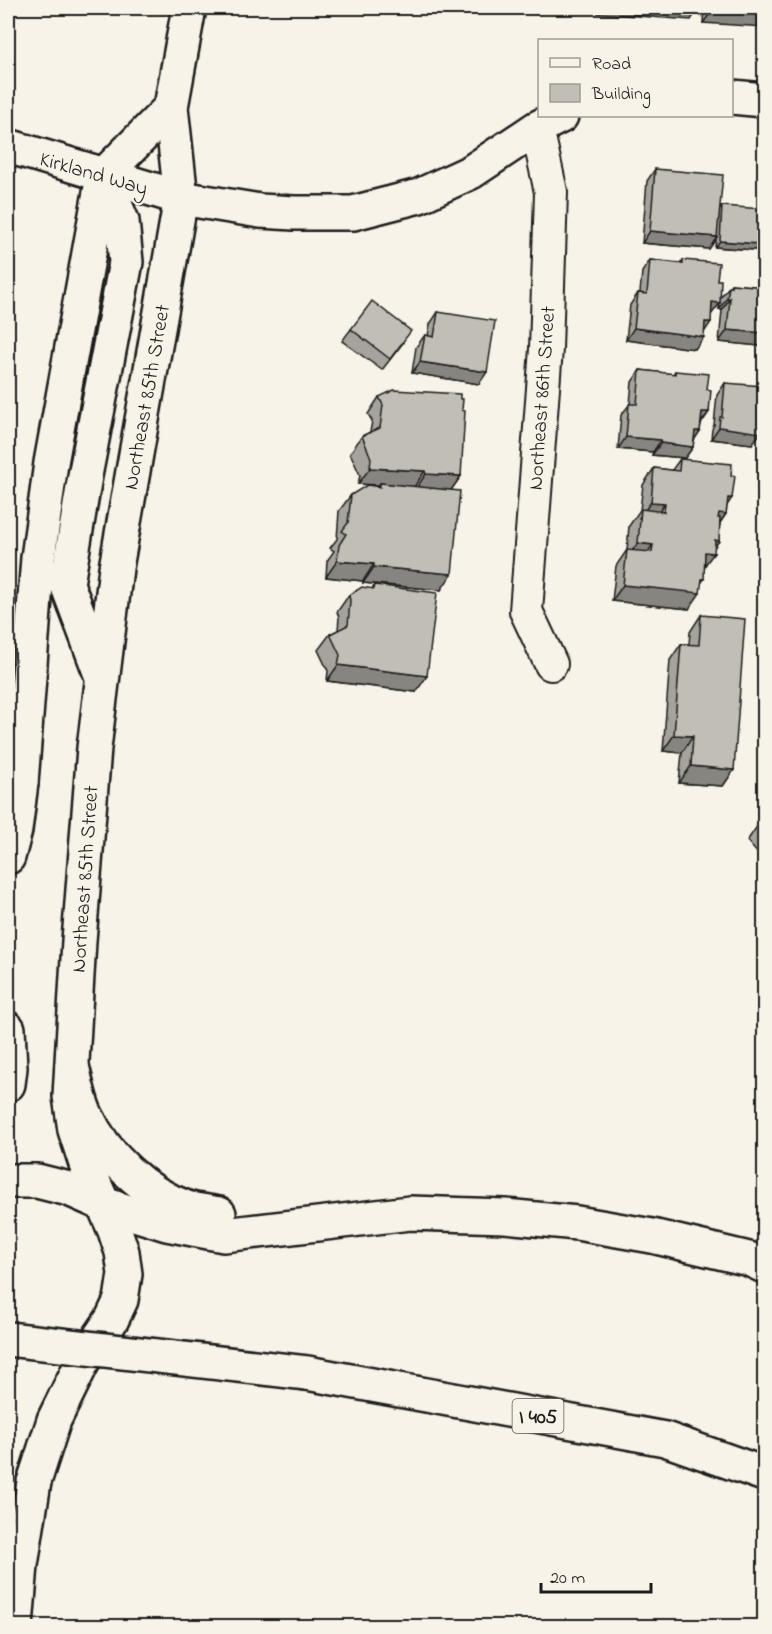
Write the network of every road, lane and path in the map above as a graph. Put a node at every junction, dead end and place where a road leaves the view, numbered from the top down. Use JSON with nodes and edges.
{"nodes":[{"id":1,"x":189,"y":8,"type":"edge"},
{"id":2,"x":733,"y":97,"type":"edge"},
{"id":3,"x":765,"y":100,"type":"edge"},
{"id":4,"x":171,"y":107,"type":"junction"},
{"id":5,"x":549,"y":122,"type":"edge"},
{"id":6,"x":8,"y":146,"type":"edge"},
{"id":7,"x":103,"y":176,"type":"junction"},
{"id":8,"x":181,"y":198,"type":"junction"},
{"id":9,"x":551,"y":664,"type":"dead end"},
{"id":10,"x":102,"y":679,"type":"junction"},
{"id":11,"x":21,"y":783,"type":"junction"},
{"id":12,"x":8,"y":813,"type":"edge"},
{"id":13,"x":8,"y":857,"type":"edge"},
{"id":14,"x":8,"y":1029,"type":"edge"},
{"id":15,"x":72,"y":1066,"type":"junction"},
{"id":16,"x":8,"y":1084,"type":"edge"},
{"id":17,"x":8,"y":1180,"type":"edge"},
{"id":18,"x":103,"y":1204,"type":"junction"},
{"id":19,"x":319,"y":1225,"type":"junction"},
{"id":20,"x":765,"y":1266,"type":"edge"},
{"id":21,"x":8,"y":1339,"type":"edge"},
{"id":22,"x":765,"y":1474,"type":"edge"},
{"id":23,"x":16,"y":1626,"type":"edge"}],
"edges":[{"from":1,"to":4,"type":"main road","name":"Northeast 85th Street"},
{"from":2,"to":3,"type":"main road"},
{"from":4,"to":7,"type":"main road"},
{"from":4,"to":8,"type":"main road","name":"Northeast 85th Street"},
{"from":5,"to":8,"type":"main road","name":"Kirkland Way"},
{"from":5,"to":9,"type":"street","name":"Northeast 86th Street"},
{"from":6,"to":7,"type":"main road","name":"Kirkland Way"},
{"from":7,"to":8,"type":"main road","name":"Kirkland Way"},
{"from":7,"to":10,"type":"main road"},
{"from":7,"to":11,"type":"main road"},
{"from":8,"to":10,"type":"main road","name":"Northeast 85th Street"},
{"from":10,"to":15,"type":"main road","name":"Northeast 85th Street"},
{"from":11,"to":12,"type":"main road"},
{"from":11,"to":13,"type":"main road"},
{"from":14,"to":16,"type":"main road"},
{"from":15,"to":18,"type":"main road","name":"Northeast 85th Street"},
{"from":15,"to":19,"type":"main road"},
{"from":17,"to":18,"type":"main road"},
{"from":18,"to":19,"type":"main road"},
{"from":18,"to":23,"type":"main road","name":"Northeast 85th Street"},
{"from":19,"to":20,"type":"main road"},
{"from":21,"to":22,"type":"main road","number":"I 405","bridge":true}]}
